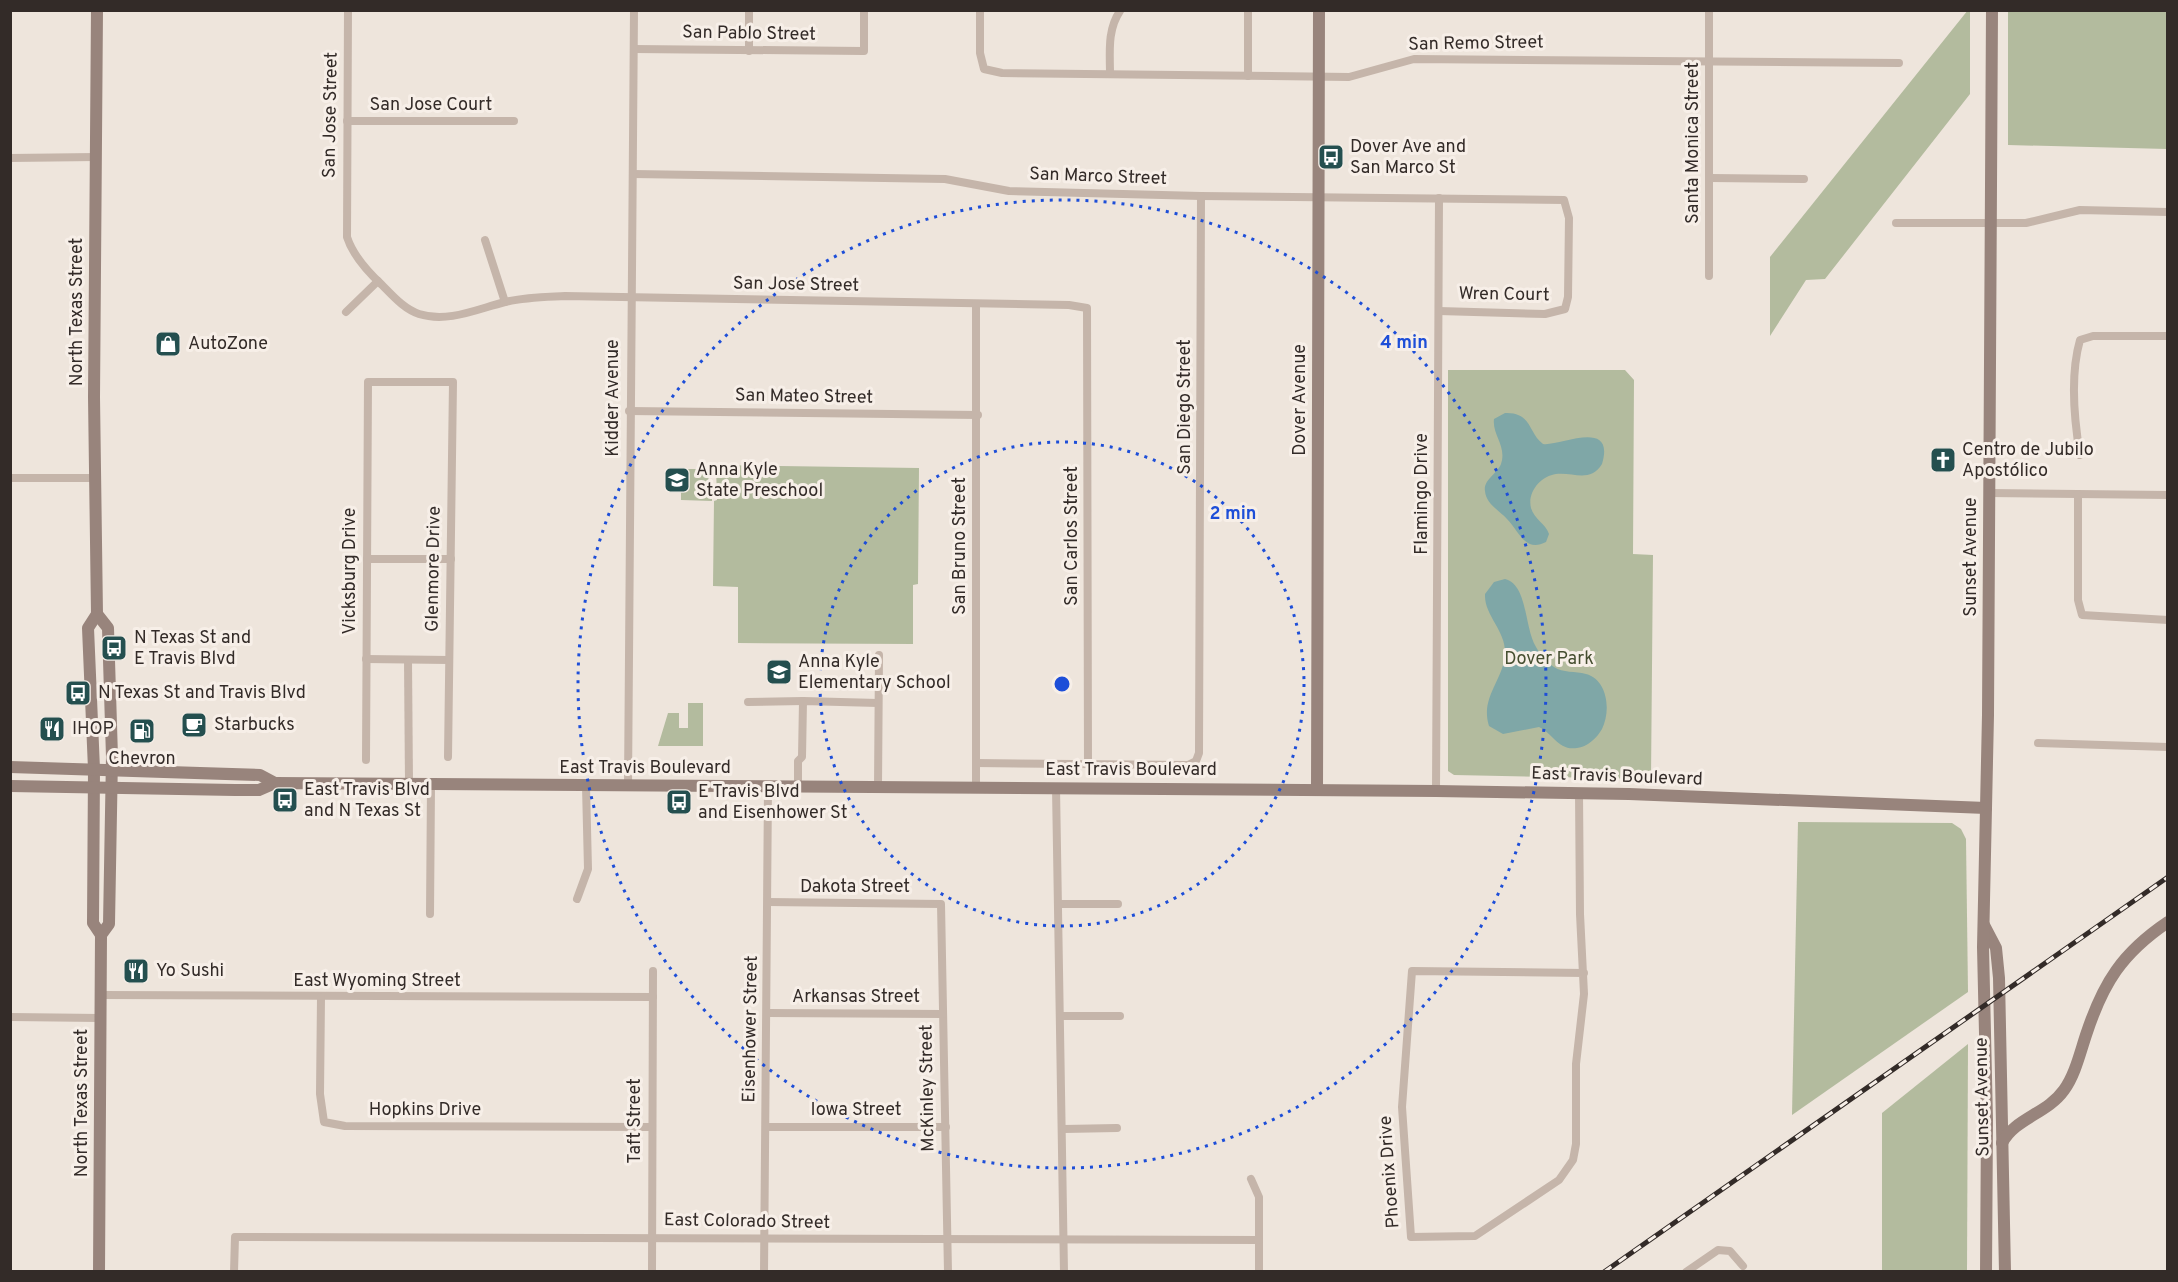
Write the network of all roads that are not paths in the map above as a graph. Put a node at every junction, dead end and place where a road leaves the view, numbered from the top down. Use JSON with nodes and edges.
{"nodes":[{"id":1,"x":97,"y":10,"type":"edge"},
{"id":2,"x":348,"y":10,"type":"edge"},
{"id":3,"x":634,"y":10,"type":"edge"},
{"id":4,"x":749,"y":10,"type":"edge"},
{"id":5,"x":864,"y":10,"type":"edge"},
{"id":6,"x":980,"y":10,"type":"edge"},
{"id":7,"x":1248,"y":10,"type":"edge"},
{"id":8,"x":1319,"y":10,"type":"edge"},
{"id":9,"x":1709,"y":10,"type":"edge"},
{"id":10,"x":1992,"y":10,"type":"edge"},
{"id":11,"x":1120,"y":11,"type":"edge"},
{"id":12,"x":634,"y":49,"type":"junction"},
{"id":13,"x":749,"y":51,"type":"junction"},
{"id":14,"x":1709,"y":60,"type":"junction"},
{"id":15,"x":1899,"y":63,"type":"dead end"},
{"id":16,"x":1110,"y":74,"type":"junction"},
{"id":17,"x":1248,"y":76,"type":"junction"},
{"id":18,"x":1319,"y":77,"type":"junction"},
{"id":19,"x":514,"y":121,"type":"dead end"},
{"id":20,"x":347,"y":122,"type":"junction"},
{"id":21,"x":96,"y":157,"type":"junction"},
{"id":22,"x":10,"y":158,"type":"edge"},
{"id":23,"x":633,"y":174,"type":"junction"},
{"id":24,"x":1711,"y":177,"type":"junction"},
{"id":25,"x":1804,"y":179,"type":"dead end"},
{"id":26,"x":1201,"y":196,"type":"junction"},
{"id":27,"x":1319,"y":196,"type":"junction"},
{"id":28,"x":1439,"y":198,"type":"junction"},
{"id":29,"x":1564,"y":200,"type":"joint"},
{"id":30,"x":2168,"y":212,"type":"edge"},
{"id":31,"x":1896,"y":223,"type":"dead end"},
{"id":32,"x":1990,"y":223,"type":"junction"},
{"id":33,"x":485,"y":240,"type":"dead end"},
{"id":34,"x":1709,"y":276,"type":"dead end"},
{"id":35,"x":378,"y":281,"type":"junction"},
{"id":36,"x":630,"y":298,"type":"junction"},
{"id":37,"x":505,"y":302,"type":"junction"},
{"id":38,"x":976,"y":304,"type":"junction"},
{"id":39,"x":1087,"y":308,"type":"joint"},
{"id":40,"x":1439,"y":311,"type":"junction"},
{"id":41,"x":346,"y":312,"type":"dead end"},
{"id":42,"x":2168,"y":336,"type":"edge"},
{"id":43,"x":453,"y":382,"type":"joint"},
{"id":44,"x":629,"y":411,"type":"junction"},
{"id":45,"x":978,"y":415,"type":"junction"},
{"id":46,"x":2080,"y":455,"type":"dead end"},
{"id":47,"x":10,"y":478,"type":"edge"},
{"id":48,"x":95,"y":478,"type":"junction"},
{"id":49,"x":1989,"y":493,"type":"junction"},
{"id":50,"x":2078,"y":494,"type":"junction"},
{"id":51,"x":2168,"y":495,"type":"edge"},
{"id":52,"x":367,"y":559,"type":"junction"},
{"id":53,"x":451,"y":559,"type":"junction"},
{"id":54,"x":97,"y":614,"type":"junction"},
{"id":55,"x":2168,"y":620,"type":"edge"},
{"id":56,"x":879,"y":656,"type":"dead end"},
{"id":57,"x":366,"y":660,"type":"junction"},
{"id":58,"x":408,"y":660,"type":"junction"},
{"id":59,"x":450,"y":660,"type":"junction"},
{"id":60,"x":803,"y":701,"type":"junction"},
{"id":61,"x":748,"y":702,"type":"dead end"},
{"id":62,"x":878,"y":704,"type":"junction"},
{"id":63,"x":2038,"y":743,"type":"dead end"},
{"id":64,"x":2168,"y":747,"type":"edge"},
{"id":65,"x":448,"y":757,"type":"dead end"},
{"id":66,"x":366,"y":760,"type":"dead end"},
{"id":67,"x":1196,"y":761,"type":"joint"},
{"id":68,"x":976,"y":763,"type":"junction"},
{"id":69,"x":1088,"y":764,"type":"junction"},
{"id":70,"x":10,"y":767,"type":"edge"},
{"id":71,"x":94,"y":770,"type":"junction"},
{"id":72,"x":111,"y":771,"type":"junction"},
{"id":73,"x":275,"y":783,"type":"junction"},
{"id":74,"x":409,"y":784,"type":"junction"},
{"id":75,"x":431,"y":784,"type":"junction"},
{"id":76,"x":10,"y":786,"type":"edge"},
{"id":77,"x":586,"y":786,"type":"junction"},
{"id":78,"x":628,"y":786,"type":"junction"},
{"id":79,"x":768,"y":787,"type":"junction"},
{"id":80,"x":798,"y":787,"type":"junction"},
{"id":81,"x":878,"y":787,"type":"junction"},
{"id":82,"x":976,"y":787,"type":"junction"},
{"id":83,"x":94,"y":788,"type":"junction"},
{"id":84,"x":111,"y":788,"type":"junction"},
{"id":85,"x":1056,"y":788,"type":"junction"},
{"id":86,"x":1317,"y":790,"type":"junction"},
{"id":87,"x":1436,"y":791,"type":"junction"},
{"id":88,"x":1579,"y":793,"type":"junction"},
{"id":89,"x":1986,"y":808,"type":"junction"},
{"id":90,"x":577,"y":899,"type":"dead end"},
{"id":91,"x":768,"y":902,"type":"junction"},
{"id":92,"x":941,"y":904,"type":"joint"},
{"id":93,"x":1058,"y":904,"type":"junction"},
{"id":94,"x":1118,"y":904,"type":"dead end"},
{"id":95,"x":430,"y":914,"type":"dead end"},
{"id":96,"x":2168,"y":922,"type":"edge"},
{"id":97,"x":1984,"y":924,"type":"junction"},
{"id":98,"x":101,"y":935,"type":"junction"},
{"id":99,"x":652,"y":971,"type":"dead end"},
{"id":100,"x":1584,"y":973,"type":"junction"},
{"id":101,"x":101,"y":995,"type":"junction"},
{"id":102,"x":321,"y":997,"type":"junction"},
{"id":103,"x":653,"y":997,"type":"junction"},
{"id":104,"x":768,"y":1013,"type":"junction"},
{"id":105,"x":943,"y":1014,"type":"junction"},
{"id":106,"x":1061,"y":1016,"type":"junction"},
{"id":107,"x":1120,"y":1016,"type":"dead end"},
{"id":108,"x":10,"y":1017,"type":"edge"},
{"id":109,"x":100,"y":1018,"type":"junction"},
{"id":110,"x":2026,"y":1119,"type":"junction"},
{"id":111,"x":1987,"y":1120,"type":"junction"},
{"id":112,"x":2000,"y":1120,"type":"junction"},
{"id":113,"x":651,"y":1127,"type":"junction"},
{"id":114,"x":766,"y":1127,"type":"junction"},
{"id":115,"x":946,"y":1127,"type":"junction"},
{"id":116,"x":1117,"y":1128,"type":"dead end"},
{"id":117,"x":1064,"y":1129,"type":"junction"},
{"id":118,"x":2002,"y":1143,"type":"junction"},
{"id":119,"x":1251,"y":1179,"type":"dead end"},
{"id":120,"x":652,"y":1238,"type":"junction"},
{"id":121,"x":765,"y":1239,"type":"junction"},
{"id":122,"x":1064,"y":1240,"type":"junction"},
{"id":123,"x":1259,"y":1240,"type":"junction"},
{"id":124,"x":947,"y":1241,"type":"junction"},
{"id":125,"x":1743,"y":1266,"type":"dead end"},
{"id":126,"x":99,"y":1272,"type":"edge"},
{"id":127,"x":234,"y":1272,"type":"edge"},
{"id":128,"x":652,"y":1272,"type":"edge"},
{"id":129,"x":765,"y":1272,"type":"edge"},
{"id":130,"x":948,"y":1272,"type":"edge"},
{"id":131,"x":1065,"y":1272,"type":"edge"},
{"id":132,"x":1258,"y":1272,"type":"edge"},
{"id":133,"x":1686,"y":1272,"type":"edge"},
{"id":134,"x":1986,"y":1272,"type":"edge"},
{"id":135,"x":2005,"y":1272,"type":"edge"}],
"edges":[{"from":1,"to":21,"type":"main road","name":"North Texas Street"},
{"from":2,"to":20,"type":"street","name":"San Jose Street"},
{"from":3,"to":12,"type":"street","name":"Kidder Avenue"},
{"from":4,"to":13,"type":"street"},
{"from":5,"to":13,"type":"street","name":"San Pablo Street"},
{"from":6,"to":16,"type":"street","name":"San Remo Street"},
{"from":7,"to":17,"type":"street"},
{"from":8,"to":18,"type":"main road","name":"Dover Avenue"},
{"from":9,"to":14,"type":"street","name":"Santa Monica Street"},
{"from":10,"to":32,"type":"main road","name":"Sunset Avenue"},
{"from":11,"to":16,"type":"street"},
{"from":12,"to":13,"type":"street","name":"San Pablo Street"},
{"from":12,"to":23,"type":"street","name":"Kidder Avenue"},
{"from":14,"to":15,"type":"street","name":"San Remo Street"},
{"from":14,"to":18,"type":"street","name":"San Remo Street"},
{"from":14,"to":24,"type":"street","name":"Santa Monica Street"},
{"from":16,"to":17,"type":"street","name":"San Remo Street"},
{"from":17,"to":18,"type":"street","name":"San Remo Street"},
{"from":18,"to":27,"type":"main road","name":"Dover Avenue"},
{"from":19,"to":20,"type":"street","name":"San Jose Court"},
{"from":20,"to":35,"type":"street","name":"San Jose Street"},
{"from":21,"to":22,"type":"street"},
{"from":21,"to":48,"type":"main road","name":"North Texas Street"},
{"from":23,"to":26,"type":"street","name":"San Marco Street"},
{"from":23,"to":36,"type":"street","name":"Kidder Avenue"},
{"from":24,"to":25,"type":"street"},
{"from":24,"to":34,"type":"street","name":"Santa Monica Street"},
{"from":26,"to":27,"type":"street","name":"San Marco Street"},
{"from":26,"to":67,"type":"street","name":"San Diego Street"},
{"from":27,"to":28,"type":"street","name":"San Marco Street"},
{"from":27,"to":86,"type":"main road","name":"Dover Avenue"},
{"from":28,"to":29,"type":"street","name":"San Marco Street"},
{"from":28,"to":40,"type":"street","name":"Flamingo Drive"},
{"from":29,"to":40,"type":"street","name":"Wren Court"},
{"from":30,"to":32,"type":"street"},
{"from":31,"to":32,"type":"street"},
{"from":32,"to":49,"type":"main road","name":"Sunset Avenue"},
{"from":33,"to":37,"type":"street"},
{"from":35,"to":37,"type":"street","name":"San Jose Street"},
{"from":35,"to":41,"type":"street"},
{"from":36,"to":37,"type":"street","name":"San Jose Street"},
{"from":36,"to":38,"type":"street","name":"San Jose Street"},
{"from":36,"to":44,"type":"street","name":"Kidder Avenue"},
{"from":38,"to":39,"type":"street","name":"San Jose Street"},
{"from":38,"to":45,"type":"street","name":"San Bruno Street"},
{"from":39,"to":69,"type":"street","name":"San Carlos Street"},
{"from":40,"to":87,"type":"street","name":"Flamingo Drive"},
{"from":42,"to":46,"type":"street"},
{"from":43,"to":52,"type":"street","name":"Vicksburg Drive"},
{"from":43,"to":53,"type":"street","name":"Glenmore Drive"},
{"from":44,"to":45,"type":"street","name":"San Mateo Street"},
{"from":44,"to":78,"type":"street","name":"Kidder Avenue"},
{"from":45,"to":68,"type":"street","name":"San Bruno Street"},
{"from":47,"to":48,"type":"street"},
{"from":48,"to":54,"type":"main road","name":"North Texas Street"},
{"from":49,"to":50,"type":"street"},
{"from":49,"to":89,"type":"main road","name":"Sunset Avenue"},
{"from":50,"to":51,"type":"street"},
{"from":50,"to":55,"type":"street"},
{"from":52,"to":53,"type":"street"},
{"from":52,"to":57,"type":"street","name":"Vicksburg Drive"},
{"from":53,"to":59,"type":"street","name":"Glenmore Drive"},
{"from":54,"to":71,"type":"main road","name":"North Texas Street"},
{"from":54,"to":72,"type":"main road","name":"North Texas Street"},
{"from":56,"to":62,"type":"street"},
{"from":57,"to":58,"type":"street"},
{"from":57,"to":66,"type":"street","name":"Vicksburg Drive"},
{"from":58,"to":59,"type":"street"},
{"from":58,"to":74,"type":"street"},
{"from":59,"to":65,"type":"street","name":"Glenmore Drive"},
{"from":60,"to":61,"type":"street"},
{"from":60,"to":62,"type":"street"},
{"from":60,"to":80,"type":"street"},
{"from":62,"to":81,"type":"street"},
{"from":63,"to":64,"type":"street"},
{"from":67,"to":69,"type":"street","name":"East Travis Boulevard"},
{"from":68,"to":69,"type":"street","name":"East Travis Boulevard"},
{"from":68,"to":82,"type":"street","name":"San Bruno Street"},
{"from":70,"to":71,"type":"main road","name":"East Travis Boulevard"},
{"from":71,"to":72,"type":"main road","name":"East Travis Boulevard"},
{"from":71,"to":83,"type":"main road","name":"North Texas Street"},
{"from":72,"to":73,"type":"main road","name":"East Travis Boulevard"},
{"from":72,"to":84,"type":"main road","name":"North Texas Street"},
{"from":73,"to":74,"type":"main road","name":"East Travis Boulevard"},
{"from":73,"to":84,"type":"main road","name":"East Travis Boulevard"},
{"from":74,"to":75,"type":"main road","name":"East Travis Boulevard"},
{"from":75,"to":77,"type":"main road","name":"East Travis Boulevard"},
{"from":75,"to":95,"type":"street"},
{"from":76,"to":83,"type":"main road","name":"East Travis Boulevard"},
{"from":77,"to":78,"type":"main road","name":"East Travis Boulevard"},
{"from":77,"to":90,"type":"street"},
{"from":78,"to":79,"type":"main road","name":"East Travis Boulevard"},
{"from":79,"to":80,"type":"main road","name":"East Travis Boulevard"},
{"from":79,"to":91,"type":"street","name":"Eisenhower Street"},
{"from":80,"to":81,"type":"main road","name":"East Travis Boulevard"},
{"from":81,"to":82,"type":"main road","name":"East Travis Boulevard"},
{"from":82,"to":85,"type":"main road","name":"East Travis Boulevard"},
{"from":83,"to":84,"type":"main road","name":"East Travis Boulevard"},
{"from":83,"to":98,"type":"main road","name":"North Texas Street"},
{"from":84,"to":98,"type":"main road","name":"North Texas Street"},
{"from":85,"to":86,"type":"main road","name":"East Travis Boulevard"},
{"from":85,"to":93,"type":"street"},
{"from":86,"to":87,"type":"main road","name":"East Travis Boulevard"},
{"from":87,"to":88,"type":"main road","name":"East Travis Boulevard"},
{"from":88,"to":89,"type":"main road","name":"East Travis Boulevard"},
{"from":88,"to":100,"type":"street","name":"Phoenix Drive"},
{"from":89,"to":97,"type":"main road","name":"Sunset Avenue"},
{"from":91,"to":92,"type":"street","name":"Dakota Street"},
{"from":91,"to":104,"type":"street","name":"Eisenhower Street"},
{"from":92,"to":105,"type":"street","name":"McKinley Street"},
{"from":93,"to":94,"type":"street"},
{"from":93,"to":106,"type":"street"},
{"from":96,"to":110,"type":"main road"},
{"from":97,"to":111,"type":"main road","name":"Sunset Avenue"},
{"from":97,"to":112,"type":"main road","name":"Sunset Avenue"},
{"from":98,"to":101,"type":"main road","name":"North Texas Street"},
{"from":99,"to":103,"type":"street","name":"Taft Street"},
{"from":100,"to":100,"type":"street","name":"Phoenix Drive"},
{"from":101,"to":102,"type":"street","name":"East Wyoming Street"},
{"from":101,"to":109,"type":"main road","name":"North Texas Street"},
{"from":102,"to":103,"type":"street","name":"East Wyoming Street"},
{"from":102,"to":113,"type":"street","name":"Hopkins Drive"},
{"from":103,"to":113,"type":"street","name":"Taft Street"},
{"from":104,"to":105,"type":"street","name":"Arkansas Street"},
{"from":104,"to":114,"type":"street","name":"Eisenhower Street"},
{"from":105,"to":115,"type":"street","name":"McKinley Street"},
{"from":106,"to":107,"type":"street"},
{"from":106,"to":117,"type":"street"},
{"from":108,"to":109,"type":"street"},
{"from":109,"to":126,"type":"main road","name":"North Texas Street"},
{"from":110,"to":112,"type":"main road"},
{"from":110,"to":118,"type":"main road"},
{"from":111,"to":112,"type":"main road"},
{"from":111,"to":134,"type":"main road","name":"Sunset Avenue"},
{"from":112,"to":118,"type":"main road","name":"Sunset Avenue"},
{"from":113,"to":120,"type":"street","name":"Taft Street"},
{"from":114,"to":115,"type":"street","name":"Iowa Street"},
{"from":114,"to":121,"type":"street","name":"Eisenhower Street"},
{"from":115,"to":124,"type":"street","name":"McKinley Street"},
{"from":116,"to":117,"type":"street"},
{"from":117,"to":122,"type":"street"},
{"from":118,"to":135,"type":"main road","name":"Sunset Avenue"},
{"from":119,"to":123,"type":"street"},
{"from":120,"to":121,"type":"street","name":"East Colorado Street"},
{"from":120,"to":127,"type":"street","name":"East Colorado Street"},
{"from":120,"to":128,"type":"street","name":"Taft Street"},
{"from":121,"to":124,"type":"street","name":"East Colorado Street"},
{"from":121,"to":129,"type":"street","name":"Eisenhower Street"},
{"from":122,"to":123,"type":"street","name":"East Colorado Street"},
{"from":122,"to":124,"type":"street","name":"East Colorado Street"},
{"from":122,"to":131,"type":"street"},
{"from":123,"to":132,"type":"street"},
{"from":124,"to":130,"type":"street","name":"McKinley Street"},
{"from":125,"to":133,"type":"street"}]}
